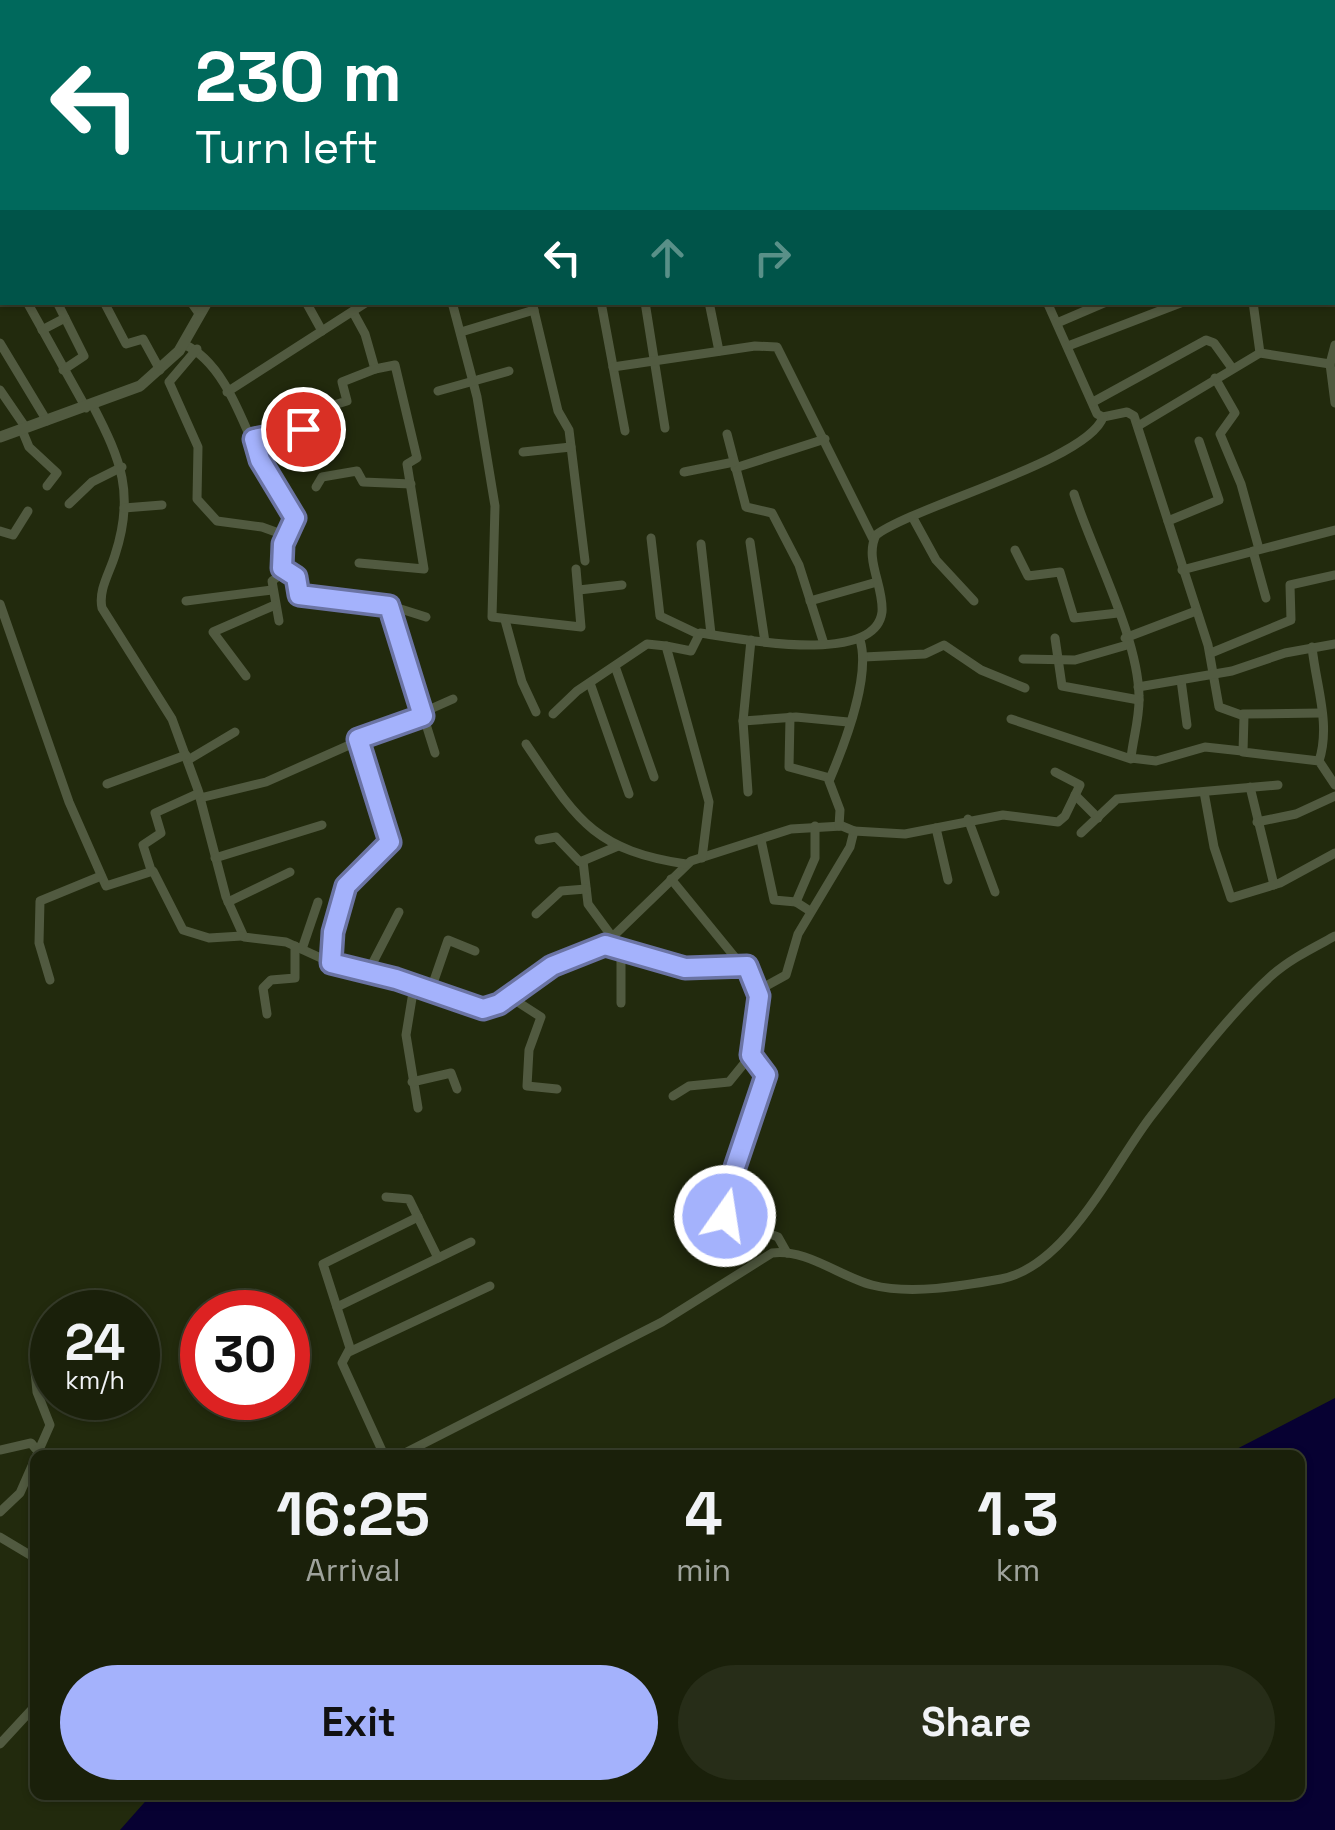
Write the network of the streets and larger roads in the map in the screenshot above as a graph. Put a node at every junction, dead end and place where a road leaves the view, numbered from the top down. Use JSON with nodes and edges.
{"nodes":[{"id":1,"x":29,"y":305,"type":"edge"},
{"id":2,"x":58,"y":305,"type":"edge"},
{"id":3,"x":106,"y":305,"type":"edge"},
{"id":4,"x":192,"y":305,"type":"edge"},
{"id":5,"x":205,"y":305,"type":"edge"},
{"id":6,"x":308,"y":305,"type":"edge"},
{"id":7,"x":363,"y":305,"type":"edge"},
{"id":8,"x":453,"y":305,"type":"edge"},
{"id":9,"x":602,"y":305,"type":"edge"},
{"id":10,"x":647,"y":305,"type":"edge"},
{"id":11,"x":710,"y":305,"type":"edge"},
{"id":12,"x":1048,"y":305,"type":"edge"},
{"id":13,"x":1099,"y":305,"type":"edge"},
{"id":14,"x":1175,"y":305,"type":"edge"},
{"id":15,"x":1253,"y":305,"type":"edge"},
{"id":16,"x":533,"y":306,"type":"edge"},
{"id":17,"x":353,"y":312,"type":"junction"},
{"id":18,"x":200,"y":315,"type":"junction"},
{"id":19,"x":64,"y":318,"type":"junction"},
{"id":20,"x":1057,"y":323,"type":"junction"},
{"id":21,"x":42,"y":330,"type":"junction"},
{"id":22,"x":322,"y":331,"type":"junction"},
{"id":23,"x":461,"y":332,"type":"junction"},
{"id":24,"x":0,"y":343,"type":"edge"},
{"id":25,"x":1335,"y":345,"type":"edge"},
{"id":26,"x":1068,"y":346,"type":"junction"},
{"id":27,"x":190,"y":347,"type":"junction"},
{"id":28,"x":720,"y":351,"type":"junction"},
{"id":29,"x":1260,"y":353,"type":"junction"},
{"id":30,"x":656,"y":360,"type":"junction"},
{"id":31,"x":1330,"y":364,"type":"junction"},
{"id":32,"x":613,"y":367,"type":"junction"},
{"id":33,"x":1232,"y":368,"type":"junction"},
{"id":34,"x":375,"y":369,"type":"junction"},
{"id":35,"x":63,"y":370,"type":"junction"},
{"id":36,"x":160,"y":370,"type":"junction"},
{"id":37,"x":509,"y":371,"type":"dead end"},
{"id":38,"x":1216,"y":378,"type":"junction"},
{"id":39,"x":474,"y":382,"type":"junction"},
{"id":40,"x":0,"y":390,"type":"edge"},
{"id":41,"x":438,"y":391,"type":"dead end"},
{"id":42,"x":227,"y":392,"type":"junction"},
{"id":43,"x":1093,"y":402,"type":"junction"},
{"id":44,"x":1335,"y":403,"type":"edge"},
{"id":45,"x":92,"y":409,"type":"junction"},
{"id":46,"x":312,"y":412,"type":"dead end"},
{"id":47,"x":1103,"y":417,"type":"junction"},
{"id":48,"x":47,"y":421,"type":"junction"},
{"id":49,"x":1138,"y":426,"type":"junction"},
{"id":50,"x":666,"y":428,"type":"dead end"},
{"id":51,"x":625,"y":431,"type":"dead end"},
{"id":52,"x":24,"y":433,"type":"junction"},
{"id":53,"x":727,"y":434,"type":"dead end"},
{"id":54,"x":0,"y":437,"type":"edge"},
{"id":55,"x":824,"y":438,"type":"junction"},
{"id":56,"x":254,"y":439,"type":"junction"},
{"id":57,"x":307,"y":439,"type":"dead end"},
{"id":58,"x":1199,"y":441,"type":"dead end"},
{"id":59,"x":571,"y":447,"type":"junction"},
{"id":60,"x":523,"y":452,"type":"dead end"},
{"id":61,"x":735,"y":465,"type":"junction"},
{"id":62,"x":122,"y":467,"type":"junction"},
{"id":63,"x":684,"y":472,"type":"dead end"},
{"id":64,"x":411,"y":484,"type":"junction"},
{"id":65,"x":48,"y":486,"type":"dead end"},
{"id":66,"x":316,"y":487,"type":"dead end"},
{"id":67,"x":1074,"y":494,"type":"dead end"},
{"id":68,"x":69,"y":504,"type":"dead end"},
{"id":69,"x":162,"y":504,"type":"dead end"},
{"id":70,"x":124,"y":508,"type":"junction"},
{"id":71,"x":28,"y":511,"type":"dead end"},
{"id":72,"x":913,"y":518,"type":"junction"},
{"id":73,"x":1168,"y":522,"type":"junction"},
{"id":74,"x":1335,"y":530,"type":"edge"},
{"id":75,"x":0,"y":531,"type":"edge"},
{"id":76,"x":288,"y":536,"type":"junction"},
{"id":77,"x":651,"y":538,"type":"dead end"},
{"id":78,"x":873,"y":539,"type":"junction"},
{"id":79,"x":750,"y":542,"type":"dead end"},
{"id":80,"x":701,"y":544,"type":"dead end"},
{"id":81,"x":1015,"y":550,"type":"dead end"},
{"id":82,"x":1256,"y":550,"type":"junction"},
{"id":83,"x":585,"y":561,"type":"dead end"},
{"id":84,"x":359,"y":562,"type":"dead end"},
{"id":85,"x":576,"y":569,"type":"dead end"},
{"id":86,"x":1182,"y":570,"type":"junction"},
{"id":87,"x":284,"y":572,"type":"junction"},
{"id":88,"x":1335,"y":575,"type":"edge"},
{"id":89,"x":877,"y":582,"type":"junction"},
{"id":90,"x":622,"y":585,"type":"dead end"},
{"id":91,"x":272,"y":590,"type":"junction"},
{"id":92,"x":579,"y":590,"type":"junction"},
{"id":93,"x":1266,"y":598,"type":"dead end"},
{"id":94,"x":186,"y":600,"type":"dead end"},
{"id":95,"x":810,"y":601,"type":"junction"},
{"id":96,"x":974,"y":601,"type":"dead end"},
{"id":97,"x":0,"y":604,"type":"edge"},
{"id":98,"x":275,"y":605,"type":"junction"},
{"id":99,"x":389,"y":606,"type":"junction"},
{"id":100,"x":1196,"y":611,"type":"junction"},
{"id":101,"x":1118,"y":613,"type":"junction"},
{"id":102,"x":426,"y":617,"type":"dead end"},
{"id":103,"x":278,"y":620,"type":"dead end"},
{"id":104,"x":505,"y":620,"type":"junction"},
{"id":105,"x":698,"y":634,"type":"junction"},
{"id":106,"x":711,"y":634,"type":"junction"},
{"id":107,"x":1055,"y":638,"type":"dead end"},
{"id":108,"x":751,"y":640,"type":"junction"},
{"id":109,"x":860,"y":640,"type":"junction"},
{"id":110,"x":1126,"y":641,"type":"junction"},
{"id":111,"x":765,"y":642,"type":"junction"},
{"id":112,"x":824,"y":644,"type":"junction"},
{"id":113,"x":1335,"y":644,"type":"edge"},
{"id":114,"x":666,"y":646,"type":"junction"},
{"id":115,"x":1312,"y":647,"type":"junction"},
{"id":116,"x":1211,"y":653,"type":"junction"},
{"id":117,"x":864,"y":657,"type":"junction"},
{"id":118,"x":1023,"y":659,"type":"dead end"},
{"id":119,"x":1057,"y":661,"type":"junction"},
{"id":120,"x":616,"y":668,"type":"junction"},
{"id":121,"x":1215,"y":674,"type":"junction"},
{"id":122,"x":246,"y":676,"type":"dead end"},
{"id":123,"x":1181,"y":680,"type":"junction"},
{"id":124,"x":590,"y":683,"type":"junction"},
{"id":125,"x":1138,"y":687,"type":"junction"},
{"id":126,"x":1025,"y":688,"type":"dead end"},
{"id":127,"x":453,"y":699,"type":"dead end"},
{"id":128,"x":1140,"y":700,"type":"junction"},
{"id":129,"x":536,"y":712,"type":"dead end"},
{"id":130,"x":1321,"y":713,"type":"junction"},
{"id":131,"x":553,"y":714,"type":"dead end"},
{"id":132,"x":1243,"y":714,"type":"junction"},
{"id":133,"x":423,"y":716,"type":"junction"},
{"id":134,"x":790,"y":717,"type":"junction"},
{"id":135,"x":1011,"y":720,"type":"dead end"},
{"id":136,"x":743,"y":721,"type":"junction"},
{"id":137,"x":848,"y":722,"type":"junction"},
{"id":138,"x":1186,"y":725,"type":"dead end"},
{"id":139,"x":234,"y":732,"type":"dead end"},
{"id":140,"x":358,"y":739,"type":"junction"},
{"id":141,"x":1330,"y":740,"type":"edge"},
{"id":142,"x":526,"y":744,"type":"dead end"},
{"id":143,"x":1242,"y":750,"type":"junction"},
{"id":144,"x":435,"y":753,"type":"dead end"},
{"id":145,"x":187,"y":758,"type":"junction"},
{"id":146,"x":1131,"y":759,"type":"junction"},
{"id":147,"x":1319,"y":761,"type":"junction"},
{"id":148,"x":1055,"y":772,"type":"dead end"},
{"id":149,"x":654,"y":776,"type":"dead end"},
{"id":150,"x":830,"y":778,"type":"junction"},
{"id":151,"x":1334,"y":780,"type":"edge"},
{"id":152,"x":107,"y":784,"type":"dead end"},
{"id":153,"x":1278,"y":785,"type":"dead end"},
{"id":154,"x":1250,"y":787,"type":"junction"},
{"id":155,"x":748,"y":792,"type":"dead end"},
{"id":156,"x":1204,"y":792,"type":"junction"},
{"id":157,"x":629,"y":794,"type":"dead end"},
{"id":158,"x":1075,"y":794,"type":"junction"},
{"id":159,"x":200,"y":796,"type":"junction"},
{"id":160,"x":1335,"y":796,"type":"edge"},
{"id":161,"x":1098,"y":818,"type":"junction"},
{"id":162,"x":968,"y":820,"type":"junction"},
{"id":163,"x":1257,"y":822,"type":"junction"},
{"id":164,"x":322,"y":825,"type":"dead end"},
{"id":165,"x":815,"y":826,"type":"junction"},
{"id":166,"x":838,"y":826,"type":"junction"},
{"id":167,"x":936,"y":828,"type":"junction"},
{"id":168,"x":854,"y":831,"type":"junction"},
{"id":169,"x":1081,"y":833,"type":"dead end"},
{"id":170,"x":539,"y":840,"type":"dead end"},
{"id":171,"x":761,"y":840,"type":"junction"},
{"id":172,"x":618,"y":846,"type":"junction"},
{"id":173,"x":1335,"y":853,"type":"edge"},
{"id":174,"x":215,"y":858,"type":"junction"},
{"id":175,"x":702,"y":858,"type":"junction"},
{"id":176,"x":583,"y":861,"type":"junction"},
{"id":177,"x":686,"y":864,"type":"junction"},
{"id":178,"x":151,"y":870,"type":"junction"},
{"id":179,"x":290,"y":872,"type":"dead end"},
{"id":180,"x":101,"y":876,"type":"junction"},
{"id":181,"x":671,"y":878,"type":"junction"},
{"id":182,"x":948,"y":880,"type":"dead end"},
{"id":183,"x":1274,"y":885,"type":"junction"},
{"id":184,"x":586,"y":889,"type":"junction"},
{"id":185,"x":994,"y":892,"type":"dead end"},
{"id":186,"x":228,"y":902,"type":"junction"},
{"id":187,"x":318,"y":902,"type":"dead end"},
{"id":188,"x":796,"y":902,"type":"junction"},
{"id":189,"x":810,"y":911,"type":"junction"},
{"id":190,"x":399,"y":912,"type":"dead end"},
{"id":191,"x":536,"y":914,"type":"dead end"},
{"id":192,"x":242,"y":936,"type":"junction"},
{"id":193,"x":1335,"y":936,"type":"edge"},
{"id":194,"x":609,"y":941,"type":"junction"},
{"id":195,"x":299,"y":947,"type":"junction"},
{"id":196,"x":475,"y":950,"type":"dead end"},
{"id":197,"x":621,"y":950,"type":"junction"},
{"id":198,"x":331,"y":963,"type":"junction"},
{"id":199,"x":740,"y":963,"type":"junction"},
{"id":200,"x":368,"y":972,"type":"junction"},
{"id":201,"x":50,"y":980,"type":"dead end"},
{"id":202,"x":414,"y":986,"type":"junction"},
{"id":203,"x":430,"y":992,"type":"junction"},
{"id":204,"x":759,"y":996,"type":"junction"},
{"id":205,"x":510,"y":998,"type":"junction"},
{"id":206,"x":620,"y":1002,"type":"dead end"},
{"id":207,"x":267,"y":1014,"type":"dead end"},
{"id":208,"x":751,"y":1055,"type":"junction"},
{"id":209,"x":412,"y":1082,"type":"junction"},
{"id":210,"x":457,"y":1089,"type":"dead end"},
{"id":211,"x":556,"y":1089,"type":"dead end"},
{"id":212,"x":672,"y":1096,"type":"dead end"},
{"id":213,"x":418,"y":1108,"type":"dead end"},
{"id":214,"x":386,"y":1197,"type":"dead end"},
{"id":215,"x":418,"y":1217,"type":"junction"},
{"id":216,"x":471,"y":1242,"type":"dead end"},
{"id":217,"x":788,"y":1253,"type":"junction"},
{"id":218,"x":438,"y":1258,"type":"junction"},
{"id":219,"x":490,"y":1286,"type":"dead end"},
{"id":220,"x":337,"y":1308,"type":"junction"},
{"id":221,"x":349,"y":1352,"type":"junction"},
{"id":222,"x":49,"y":1420,"type":"edge"},
{"id":223,"x":36,"y":1449,"type":"joint"},
{"id":224,"x":0,"y":1450,"type":"edge"},
{"id":225,"x":382,"y":1450,"type":"edge"},
{"id":226,"x":411,"y":1450,"type":"edge"},
{"id":227,"x":30,"y":1465,"type":"edge"},
{"id":228,"x":0,"y":1512,"type":"edge"},
{"id":229,"x":0,"y":1537,"type":"edge"},
{"id":230,"x":30,"y":1555,"type":"edge"},
{"id":231,"x":30,"y":1711,"type":"edge"},
{"id":232,"x":0,"y":1744,"type":"edge"}],
"edges":[{"from":1,"to":21,"type":"street"},
{"from":2,"to":19,"type":"street"},
{"from":3,"to":36,"type":"street"},
{"from":4,"to":18,"type":"street"},
{"from":5,"to":18,"type":"street"},
{"from":6,"to":22,"type":"street"},
{"from":7,"to":17,"type":"street"},
{"from":8,"to":23,"type":"street"},
{"from":9,"to":32,"type":"street"},
{"from":10,"to":30,"type":"street"},
{"from":11,"to":28,"type":"street"},
{"from":12,"to":20,"type":"street"},
{"from":13,"to":20,"type":"street"},
{"from":14,"to":26,"type":"street"},
{"from":15,"to":29,"type":"street"},
{"from":16,"to":23,"type":"street"},
{"from":16,"to":59,"type":"street"},
{"from":17,"to":22,"type":"street"},
{"from":17,"to":34,"type":"street"},
{"from":18,"to":27,"type":"street"},
{"from":19,"to":21,"type":"street"},
{"from":19,"to":35,"type":"street"},
{"from":20,"to":26,"type":"street"},
{"from":21,"to":35,"type":"street"},
{"from":22,"to":42,"type":"street"},
{"from":23,"to":39,"type":"street"},
{"from":24,"to":48,"type":"street"},
{"from":25,"to":31,"type":"street"},
{"from":26,"to":43,"type":"street"},
{"from":27,"to":36,"type":"street"},
{"from":27,"to":42,"type":"street"},
{"from":27,"to":76,"type":"street"},
{"from":28,"to":30,"type":"street"},
{"from":28,"to":55,"type":"street"},
{"from":29,"to":31,"type":"street"},
{"from":29,"to":33,"type":"street"},
{"from":30,"to":32,"type":"street"},
{"from":30,"to":50,"type":"street"},
{"from":31,"to":44,"type":"street"},
{"from":32,"to":51,"type":"street"},
{"from":33,"to":38,"type":"street"},
{"from":33,"to":43,"type":"street"},
{"from":34,"to":46,"type":"street"},
{"from":34,"to":64,"type":"street"},
{"from":35,"to":45,"type":"street"},
{"from":36,"to":45,"type":"street"},
{"from":37,"to":39,"type":"street"},
{"from":38,"to":49,"type":"street"},
{"from":38,"to":82,"type":"street"},
{"from":39,"to":41,"type":"street"},
{"from":39,"to":104,"type":"street"},
{"from":40,"to":52,"type":"street"},
{"from":42,"to":56,"type":"street"},
{"from":43,"to":47,"type":"street"},
{"from":45,"to":48,"type":"street"},
{"from":45,"to":62,"type":"street"},
{"from":47,"to":49,"type":"street"},
{"from":47,"to":72,"type":"street"},
{"from":48,"to":52,"type":"street"},
{"from":49,"to":73,"type":"street"},
{"from":52,"to":54,"type":"street"},
{"from":52,"to":65,"type":"street"},
{"from":53,"to":61,"type":"street"},
{"from":55,"to":61,"type":"street"},
{"from":55,"to":78,"type":"street"},
{"from":56,"to":57,"type":"street"},
{"from":56,"to":76,"type":"street"},
{"from":58,"to":73,"type":"street"},
{"from":59,"to":60,"type":"street"},
{"from":59,"to":83,"type":"street"},
{"from":61,"to":63,"type":"street"},
{"from":61,"to":95,"type":"street"},
{"from":62,"to":68,"type":"street"},
{"from":62,"to":70,"type":"street"},
{"from":64,"to":66,"type":"street"},
{"from":64,"to":84,"type":"street"},
{"from":67,"to":101,"type":"street"},
{"from":69,"to":70,"type":"street"},
{"from":70,"to":145,"type":"street"},
{"from":71,"to":75,"type":"street"},
{"from":72,"to":78,"type":"street"},
{"from":72,"to":96,"type":"street"},
{"from":73,"to":86,"type":"street"},
{"from":74,"to":82,"type":"street"},
{"from":76,"to":87,"type":"street"},
{"from":77,"to":105,"type":"street"},
{"from":78,"to":89,"type":"street"},
{"from":79,"to":111,"type":"street"},
{"from":80,"to":106,"type":"street"},
{"from":81,"to":101,"type":"street"},
{"from":82,"to":86,"type":"street"},
{"from":82,"to":93,"type":"street"},
{"from":85,"to":92,"type":"street"},
{"from":86,"to":100,"type":"street"},
{"from":87,"to":91,"type":"street"},
{"from":87,"to":99,"type":"street"},
{"from":88,"to":116,"type":"street"},
{"from":89,"to":95,"type":"street"},
{"from":89,"to":109,"type":"street"},
{"from":90,"to":92,"type":"street"},
{"from":91,"to":94,"type":"street"},
{"from":91,"to":98,"type":"street"},
{"from":92,"to":104,"type":"street"},
{"from":95,"to":112,"type":"street"},
{"from":97,"to":180,"type":"street"},
{"from":98,"to":103,"type":"street"},
{"from":98,"to":122,"type":"street"},
{"from":99,"to":102,"type":"street"},
{"from":99,"to":133,"type":"street"},
{"from":100,"to":110,"type":"street"},
{"from":100,"to":116,"type":"street"},
{"from":101,"to":110,"type":"street"},
{"from":104,"to":129,"type":"street"},
{"from":105,"to":106,"type":"street"},
{"from":105,"to":114,"type":"street"},
{"from":106,"to":108,"type":"street"},
{"from":107,"to":119,"type":"street"},
{"from":108,"to":111,"type":"street"},
{"from":108,"to":136,"type":"street"},
{"from":109,"to":112,"type":"street"},
{"from":109,"to":117,"type":"street"},
{"from":110,"to":119,"type":"street"},
{"from":110,"to":125,"type":"street"},
{"from":111,"to":112,"type":"street"},
{"from":113,"to":115,"type":"street"},
{"from":114,"to":120,"type":"street"},
{"from":114,"to":175,"type":"street"},
{"from":115,"to":121,"type":"street"},
{"from":115,"to":130,"type":"street"},
{"from":116,"to":121,"type":"street"},
{"from":117,"to":126,"type":"street"},
{"from":117,"to":137,"type":"street"},
{"from":118,"to":119,"type":"street"},
{"from":119,"to":128,"type":"street"},
{"from":120,"to":124,"type":"street"},
{"from":120,"to":149,"type":"street"},
{"from":121,"to":123,"type":"street"},
{"from":121,"to":132,"type":"street"},
{"from":123,"to":125,"type":"street"},
{"from":123,"to":138,"type":"street"},
{"from":124,"to":131,"type":"street"},
{"from":124,"to":157,"type":"street"},
{"from":125,"to":128,"type":"street"},
{"from":127,"to":133,"type":"street"},
{"from":128,"to":146,"type":"street"},
{"from":130,"to":132,"type":"street"},
{"from":130,"to":141,"type":"street"},
{"from":132,"to":143,"type":"street"},
{"from":133,"to":140,"type":"street"},
{"from":133,"to":144,"type":"street"},
{"from":134,"to":136,"type":"street"},
{"from":134,"to":137,"type":"street"},
{"from":134,"to":150,"type":"street"},
{"from":135,"to":146,"type":"street"},
{"from":136,"to":155,"type":"street"},
{"from":137,"to":150,"type":"street"},
{"from":139,"to":145,"type":"street"},
{"from":140,"to":159,"type":"street"},
{"from":140,"to":198,"type":"street"},
{"from":141,"to":147,"type":"street"},
{"from":142,"to":172,"type":"street"},
{"from":143,"to":146,"type":"street"},
{"from":143,"to":147,"type":"street"},
{"from":145,"to":152,"type":"street"},
{"from":145,"to":159,"type":"street"},
{"from":147,"to":151,"type":"street"},
{"from":148,"to":158,"type":"street"},
{"from":150,"to":166,"type":"street"},
{"from":153,"to":154,"type":"street"},
{"from":154,"to":156,"type":"street"},
{"from":154,"to":163,"type":"street"},
{"from":156,"to":161,"type":"street"},
{"from":156,"to":183,"type":"street"},
{"from":158,"to":161,"type":"street"},
{"from":158,"to":162,"type":"street"},
{"from":159,"to":174,"type":"street"},
{"from":159,"to":178,"type":"street"},
{"from":160,"to":163,"type":"street"},
{"from":161,"to":169,"type":"street"},
{"from":162,"to":167,"type":"street"},
{"from":162,"to":185,"type":"street"},
{"from":163,"to":183,"type":"street"},
{"from":164,"to":174,"type":"street"},
{"from":165,"to":166,"type":"street"},
{"from":165,"to":171,"type":"street"},
{"from":165,"to":188,"type":"street"},
{"from":166,"to":168,"type":"street"},
{"from":167,"to":168,"type":"street"},
{"from":167,"to":182,"type":"street"},
{"from":168,"to":189,"type":"street"},
{"from":170,"to":176,"type":"street"},
{"from":171,"to":175,"type":"street"},
{"from":171,"to":188,"type":"street"},
{"from":172,"to":176,"type":"street"},
{"from":172,"to":177,"type":"street"},
{"from":173,"to":183,"type":"street"},
{"from":174,"to":186,"type":"street"},
{"from":175,"to":177,"type":"street"},
{"from":176,"to":184,"type":"street"},
{"from":177,"to":181,"type":"street"},
{"from":178,"to":180,"type":"street"},
{"from":178,"to":192,"type":"street"},
{"from":179,"to":186,"type":"street"},
{"from":180,"to":201,"type":"street"},
{"from":181,"to":194,"type":"street"},
{"from":181,"to":199,"type":"street"},
{"from":184,"to":191,"type":"street"},
{"from":184,"to":194,"type":"street"},
{"from":186,"to":192,"type":"street"},
{"from":187,"to":195,"type":"street"},
{"from":188,"to":189,"type":"street"},
{"from":189,"to":204,"type":"street"},
{"from":190,"to":200,"type":"street"},
{"from":192,"to":195,"type":"street"},
{"from":193,"to":217,"type":"street"},
{"from":194,"to":197,"type":"street"},
{"from":194,"to":205,"type":"street"},
{"from":195,"to":198,"type":"street"},
{"from":195,"to":207,"type":"street"},
{"from":196,"to":203,"type":"street"},
{"from":197,"to":199,"type":"street"},
{"from":197,"to":206,"type":"street"},
{"from":198,"to":200,"type":"street"},
{"from":199,"to":204,"type":"street"},
{"from":200,"to":202,"type":"street"},
{"from":202,"to":203,"type":"street"},
{"from":202,"to":209,"type":"street"},
{"from":203,"to":205,"type":"street"},
{"from":204,"to":208,"type":"street"},
{"from":205,"to":211,"type":"street"},
{"from":208,"to":212,"type":"street"},
{"from":208,"to":217,"type":"street"},
{"from":209,"to":210,"type":"street"},
{"from":209,"to":213,"type":"street"},
{"from":214,"to":215,"type":"street"},
{"from":215,"to":218,"type":"street"},
{"from":215,"to":220,"type":"street"},
{"from":216,"to":218,"type":"street"},
{"from":217,"to":226,"type":"street"},
{"from":218,"to":220,"type":"street"},
{"from":219,"to":221,"type":"street"},
{"from":220,"to":221,"type":"street"},
{"from":221,"to":225,"type":"street"},
{"from":222,"to":223,"type":"street"},
{"from":223,"to":224,"type":"street"},
{"from":227,"to":228,"type":"street"},
{"from":229,"to":230,"type":"street"},
{"from":231,"to":232,"type":"street"}]}
